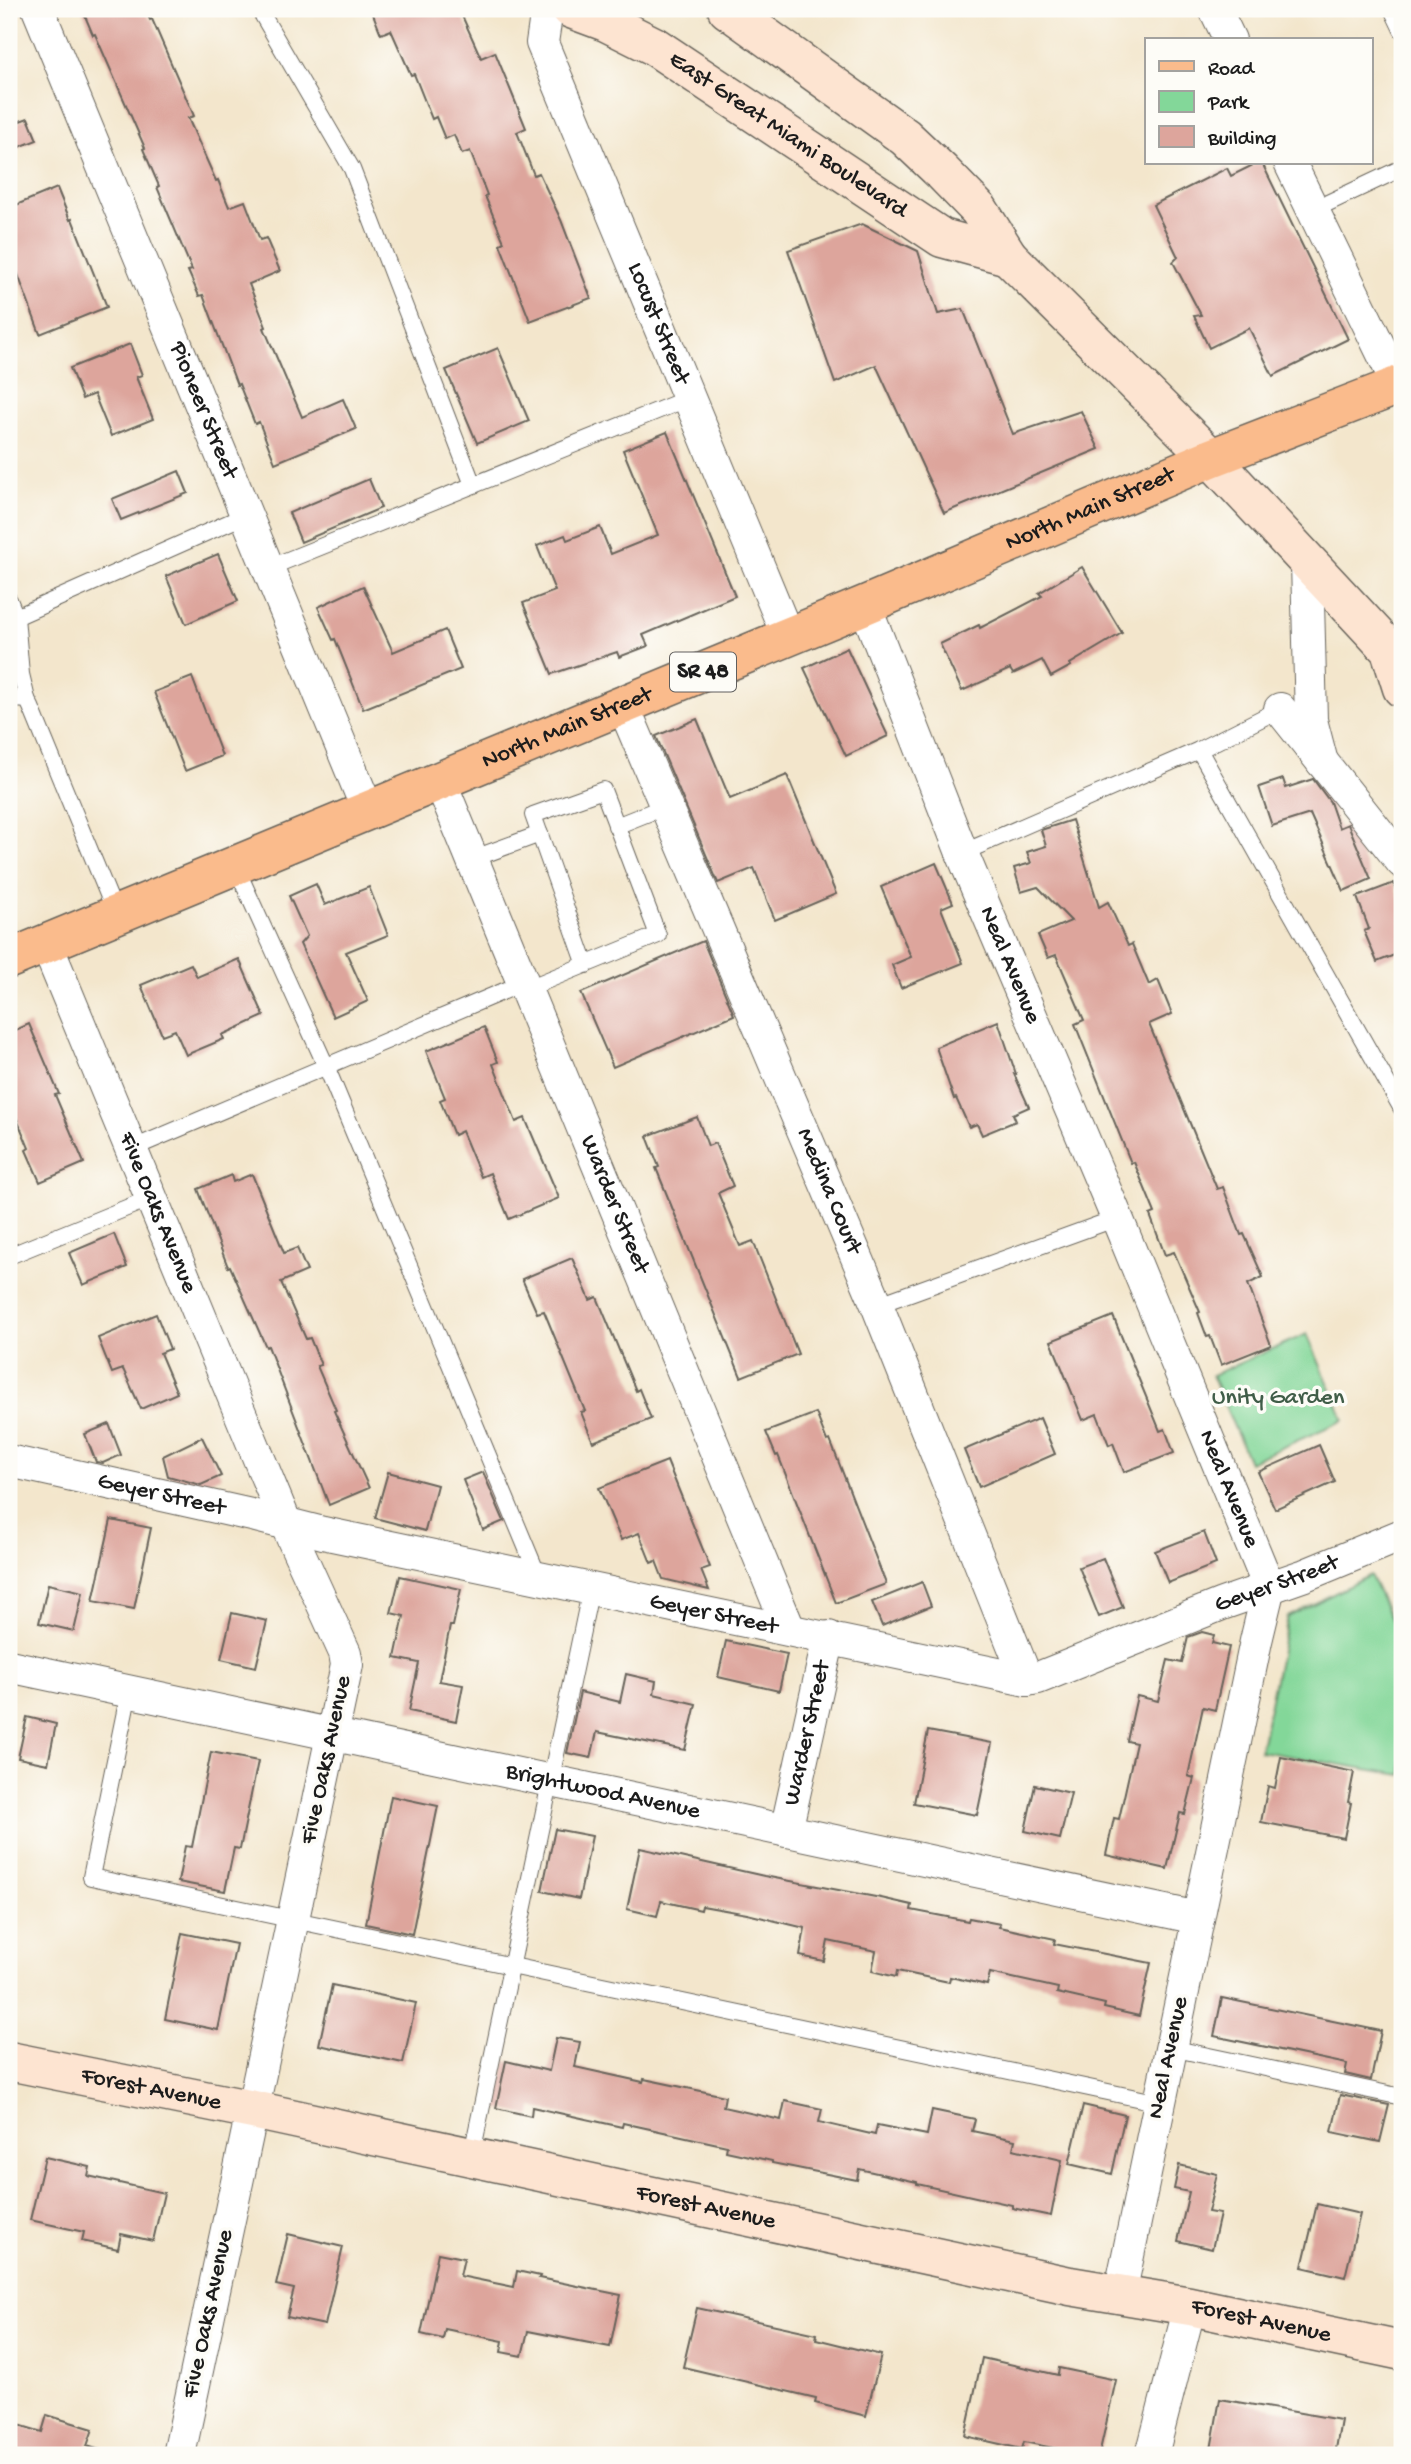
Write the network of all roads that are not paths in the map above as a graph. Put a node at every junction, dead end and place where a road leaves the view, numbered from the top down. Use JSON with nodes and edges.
{"nodes":[{"id":1,"x":38,"y":9,"type":"edge"},
{"id":2,"x":259,"y":9,"type":"edge"},
{"id":3,"x":547,"y":9,"type":"edge"},
{"id":4,"x":570,"y":9,"type":"edge"},
{"id":5,"x":727,"y":9,"type":"edge"},
{"id":6,"x":1215,"y":9,"type":"edge"},
{"id":7,"x":1392,"y":9,"type":"edge"},
{"id":8,"x":1402,"y":30,"type":"edge"},
{"id":9,"x":1229,"y":38,"type":"edge"},
{"id":10,"x":1290,"y":164,"type":"edge"},
{"id":11,"x":1402,"y":167,"type":"edge"},
{"id":12,"x":1313,"y":210,"type":"junction"},
{"id":13,"x":1007,"y":256,"type":"junction"},
{"id":14,"x":1401,"y":384,"type":"edge"},
{"id":15,"x":689,"y":398,"type":"junction"},
{"id":16,"x":1211,"y":458,"type":"junction"},
{"id":17,"x":473,"y":485,"type":"junction"},
{"id":18,"x":246,"y":515,"type":"junction"},
{"id":19,"x":1307,"y":562,"type":"junction"},
{"id":20,"x":268,"y":568,"type":"junction"},
{"id":21,"x":9,"y":600,"type":"edge"},
{"id":22,"x":865,"y":605,"type":"junction"},
{"id":23,"x":12,"y":619,"type":"edge"},
{"id":24,"x":788,"y":637,"type":"junction"},
{"id":25,"x":1396,"y":651,"type":"edge"},
{"id":26,"x":1402,"y":688,"type":"edge"},
{"id":27,"x":27,"y":699,"type":"junction"},
{"id":28,"x":9,"y":700,"type":"edge"},
{"id":29,"x":623,"y":705,"type":"junction"},
{"id":30,"x":1280,"y":709,"type":"joint"},
{"id":31,"x":1199,"y":750,"type":"junction"},
{"id":32,"x":1322,"y":762,"type":"junction"},
{"id":33,"x":440,"y":781,"type":"junction"},
{"id":34,"x":666,"y":806,"type":"junction"},
{"id":35,"x":368,"y":811,"type":"junction"},
{"id":36,"x":616,"y":826,"type":"junction"},
{"id":37,"x":540,"y":834,"type":"junction"},
{"id":38,"x":962,"y":853,"type":"junction"},
{"id":39,"x":472,"y":859,"type":"junction"},
{"id":40,"x":1402,"y":862,"type":"edge"},
{"id":41,"x":235,"y":865,"type":"junction"},
{"id":42,"x":116,"y":914,"type":"junction"},
{"id":43,"x":46,"y":943,"type":"junction"},
{"id":44,"x":9,"y":959,"type":"edge"},
{"id":45,"x":586,"y":965,"type":"junction"},
{"id":46,"x":524,"y":986,"type":"junction"},
{"id":47,"x":326,"y":1066,"type":"junction"},
{"id":48,"x":1402,"y":1109,"type":"edge"},
{"id":49,"x":131,"y":1149,"type":"junction"},
{"id":50,"x":152,"y":1198,"type":"junction"},
{"id":51,"x":1117,"y":1218,"type":"junction"},
{"id":52,"x":9,"y":1256,"type":"edge"},
{"id":53,"x":877,"y":1305,"type":"junction"},
{"id":54,"x":9,"y":1461,"type":"edge"},
{"id":55,"x":286,"y":1524,"type":"junction"},
{"id":56,"x":1402,"y":1535,"type":"edge"},
{"id":57,"x":539,"y":1578,"type":"junction"},
{"id":58,"x":1269,"y":1587,"type":"junction"},
{"id":59,"x":592,"y":1588,"type":"junction"},
{"id":60,"x":789,"y":1629,"type":"junction"},
{"id":61,"x":829,"y":1637,"type":"junction"},
{"id":62,"x":9,"y":1666,"type":"edge"},
{"id":63,"x":1027,"y":1680,"type":"junction"},
{"id":64,"x":129,"y":1692,"type":"junction"},
{"id":65,"x":331,"y":1735,"type":"junction"},
{"id":66,"x":551,"y":1781,"type":"junction"},
{"id":67,"x":786,"y":1830,"type":"junction"},
{"id":68,"x":1198,"y":1918,"type":"junction"},
{"id":69,"x":292,"y":1922,"type":"junction"},
{"id":70,"x":511,"y":1967,"type":"junction"},
{"id":71,"x":1171,"y":2048,"type":"junction"},
{"id":72,"x":9,"y":2061,"type":"edge"},
{"id":73,"x":1402,"y":2097,"type":"edge"},
{"id":74,"x":1160,"y":2103,"type":"junction"},
{"id":75,"x":253,"y":2110,"type":"junction"},
{"id":76,"x":471,"y":2158,"type":"junction"},
{"id":77,"x":1120,"y":2294,"type":"junction"},
{"id":78,"x":1190,"y":2306,"type":"junction"},
{"id":79,"x":1402,"y":2351,"type":"edge"},
{"id":80,"x":179,"y":2455,"type":"edge"},
{"id":81,"x":1152,"y":2455,"type":"edge"}],
"edges":[{"from":1,"to":18,"type":"street","name":"Pioneer Street"},
{"from":2,"to":17,"type":"lane"},
{"from":3,"to":15,"type":"street","name":"Locust Street"},
{"from":4,"to":13,"type":"street","name":"East Great Miami Boulevard"},
{"from":5,"to":13,"type":"street","name":"East Great Miami Boulevard"},
{"from":6,"to":9,"type":"street"},
{"from":7,"to":8,"type":"lane"},
{"from":10,"to":12,"type":"street"},
{"from":11,"to":12,"type":"lane"},
{"from":12,"to":14,"type":"street"},
{"from":13,"to":16,"type":"street","name":"East Great Miami Boulevard"},
{"from":14,"to":16,"type":"main road","name":"North Main Street","number":"SR 48"},
{"from":15,"to":17,"type":"lane"},
{"from":15,"to":24,"type":"street","name":"Locust Street"},
{"from":16,"to":19,"type":"street","name":"East Great Miami Boulevard"},
{"from":16,"to":22,"type":"main road","name":"North Main Street","number":"SR 48"},
{"from":17,"to":20,"type":"lane"},
{"from":18,"to":20,"type":"street","name":"Pioneer Street"},
{"from":18,"to":23,"type":"lane"},
{"from":19,"to":25,"type":"street","name":"East Great Miami Boulevard"},
{"from":19,"to":32,"type":"street"},
{"from":20,"to":35,"type":"street","name":"Pioneer Street"},
{"from":21,"to":23,"type":"lane"},
{"from":22,"to":24,"type":"main road","name":"North Main Street","number":"SR 48"},
{"from":22,"to":38,"type":"street","name":"Neal Avenue"},
{"from":23,"to":27,"type":"lane"},
{"from":24,"to":29,"type":"main road","name":"North Main Street","number":"SR 48"},
{"from":25,"to":26,"type":"street"},
{"from":27,"to":28,"type":"lane"},
{"from":27,"to":42,"type":"lane"},
{"from":29,"to":33,"type":"main road","name":"North Main Street","number":"SR 48"},
{"from":29,"to":34,"type":"street","name":"Medina Court"},
{"from":30,"to":31,"type":"lane"},
{"from":30,"to":32,"type":"street"},
{"from":31,"to":38,"type":"lane"},
{"from":31,"to":48,"type":"lane"},
{"from":32,"to":40,"type":"street"},
{"from":33,"to":35,"type":"main road","name":"North Main Street","number":"SR 48"},
{"from":33,"to":39,"type":"street","name":"Warder Street"},
{"from":34,"to":36,"type":"lane"},
{"from":34,"to":53,"type":"street","name":"Medina Court"},
{"from":35,"to":41,"type":"main road","name":"North Main Street","number":"SR 48"},
{"from":36,"to":37,"type":"lane"},
{"from":36,"to":45,"type":"lane"},
{"from":37,"to":39,"type":"lane"},
{"from":37,"to":45,"type":"lane"},
{"from":38,"to":51,"type":"street","name":"Neal Avenue"},
{"from":39,"to":46,"type":"street","name":"Warder Street"},
{"from":41,"to":42,"type":"main road","name":"North Main Street","number":"SR 48"},
{"from":41,"to":47,"type":"lane"},
{"from":42,"to":43,"type":"main road","name":"North Main Street","number":"SR 48"},
{"from":43,"to":44,"type":"main road","name":"North Main Street","number":"SR 48"},
{"from":43,"to":49,"type":"street","name":"Five Oaks Avenue"},
{"from":45,"to":46,"type":"lane"},
{"from":46,"to":47,"type":"lane"},
{"from":46,"to":60,"type":"street","name":"Warder Street"},
{"from":47,"to":49,"type":"lane"},
{"from":47,"to":57,"type":"lane"},
{"from":49,"to":50,"type":"street","name":"Five Oaks Avenue"},
{"from":50,"to":52,"type":"lane"},
{"from":50,"to":55,"type":"street","name":"Five Oaks Avenue"},
{"from":51,"to":53,"type":"lane"},
{"from":51,"to":58,"type":"street","name":"Neal Avenue"},
{"from":53,"to":63,"type":"street","name":"Medina Court"},
{"from":54,"to":55,"type":"street","name":"Geyer Street"},
{"from":55,"to":57,"type":"street","name":"Geyer Street"},
{"from":55,"to":65,"type":"street","name":"Five Oaks Avenue"},
{"from":56,"to":58,"type":"street","name":"Geyer Street"},
{"from":57,"to":59,"type":"street","name":"Geyer Street"},
{"from":58,"to":63,"type":"street","name":"Geyer Street"},
{"from":58,"to":68,"type":"street","name":"Neal Avenue"},
{"from":59,"to":60,"type":"street","name":"Geyer Street"},
{"from":59,"to":66,"type":"lane"},
{"from":60,"to":61,"type":"street","name":"Geyer Street"},
{"from":61,"to":63,"type":"street","name":"Geyer Street"},
{"from":61,"to":67,"type":"street","name":"Warder Street"},
{"from":62,"to":64,"type":"street","name":"Brightwood Avenue"},
{"from":64,"to":65,"type":"street","name":"Brightwood Avenue"},
{"from":64,"to":69,"type":"lane"},
{"from":65,"to":66,"type":"street","name":"Brightwood Avenue"},
{"from":65,"to":69,"type":"street","name":"Five Oaks Avenue"},
{"from":66,"to":67,"type":"street","name":"Brightwood Avenue"},
{"from":66,"to":70,"type":"lane"},
{"from":67,"to":68,"type":"street","name":"Brightwood Avenue"},
{"from":68,"to":71,"type":"street","name":"Neal Avenue"},
{"from":69,"to":70,"type":"lane"},
{"from":69,"to":75,"type":"street","name":"Five Oaks Avenue"},
{"from":70,"to":74,"type":"lane"},
{"from":70,"to":76,"type":"lane"},
{"from":71,"to":73,"type":"lane"},
{"from":71,"to":74,"type":"street","name":"Neal Avenue"},
{"from":72,"to":75,"type":"street","name":"Forest Avenue"},
{"from":74,"to":77,"type":"street","name":"Neal Avenue"},
{"from":75,"to":76,"type":"street","name":"Forest Avenue"},
{"from":75,"to":80,"type":"street","name":"Five Oaks Avenue"},
{"from":76,"to":77,"type":"street","name":"Forest Avenue"},
{"from":77,"to":78,"type":"street","name":"Forest Avenue"},
{"from":78,"to":79,"type":"street","name":"Forest Avenue"},
{"from":78,"to":81,"type":"street"}]}
